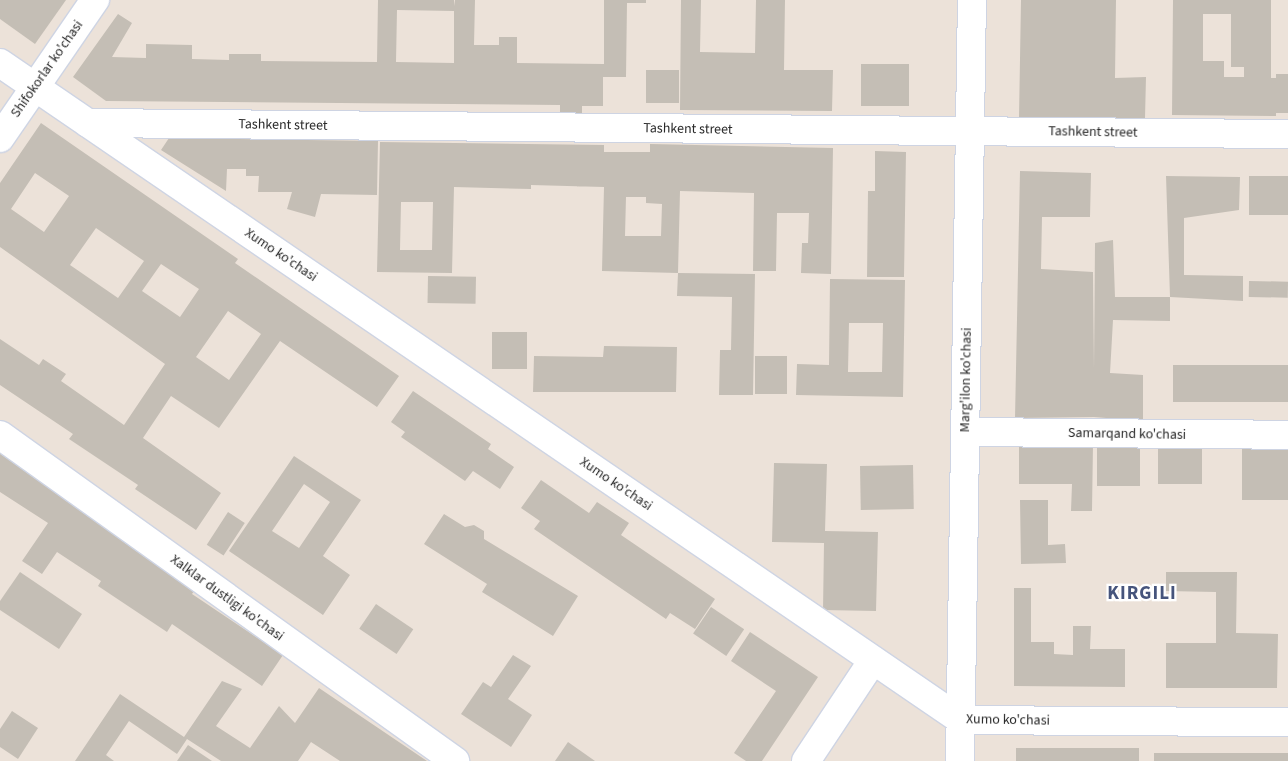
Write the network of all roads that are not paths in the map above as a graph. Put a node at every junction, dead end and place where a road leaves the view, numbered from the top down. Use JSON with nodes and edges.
{"nodes":[{"id":1,"x":95,"y":0,"type":"edge"},
{"id":2,"x":972,"y":0,"type":"edge"},
{"id":3,"x":0,"y":63,"type":"edge"},
{"id":4,"x":34,"y":88,"type":"junction"},
{"id":5,"x":88,"y":123,"type":"junction"},
{"id":6,"x":970,"y":131,"type":"junction"},
{"id":7,"x":1288,"y":134,"type":"edge"},
{"id":8,"x":0,"y":138,"type":"edge"},
{"id":9,"x":965,"y":432,"type":"junction"},
{"id":10,"x":0,"y":435,"type":"edge"},
{"id":11,"x":1288,"y":435,"type":"edge"},
{"id":12,"x":873,"y":660,"type":"junction"},
{"id":13,"x":961,"y":720,"type":"junction"},
{"id":14,"x":1288,"y":722,"type":"edge"},
{"id":15,"x":455,"y":761,"type":"edge"},
{"id":16,"x":806,"y":761,"type":"edge"},
{"id":17,"x":960,"y":761,"type":"edge"}],
"edges":[{"from":1,"to":4,"type":"street","name":"Shifokorlar ko'chasi"},
{"from":2,"to":6,"type":"street","name":"Marg'ilon ko'chasi"},
{"from":3,"to":4,"type":"street","name":"Xumo ko'chasi"},
{"from":4,"to":5,"type":"street","name":"Xumo ko'chasi"},
{"from":4,"to":8,"type":"street","name":"Shifokorlar ko'chasi"},
{"from":5,"to":6,"type":"street","name":"Tashkent street"},
{"from":5,"to":12,"type":"street","name":"Xumo ko'chasi"},
{"from":6,"to":7,"type":"street","name":"Tashkent street"},
{"from":6,"to":9,"type":"street","name":"Marg'ilon ko'chasi"},
{"from":9,"to":11,"type":"street","name":"Samarqand ko'chasi"},
{"from":9,"to":13,"type":"street","name":"Marg'ilon ko'chasi"},
{"from":10,"to":15,"type":"street","name":"Xalklar dustligi ko'chasi"},
{"from":12,"to":13,"type":"street","name":"Xumo ko'chasi"},
{"from":12,"to":16,"type":"street"},
{"from":13,"to":14,"type":"street","name":"Xumo ko'chasi"},
{"from":13,"to":17,"type":"street","name":"Marg'ilon ko'chasi"}]}
